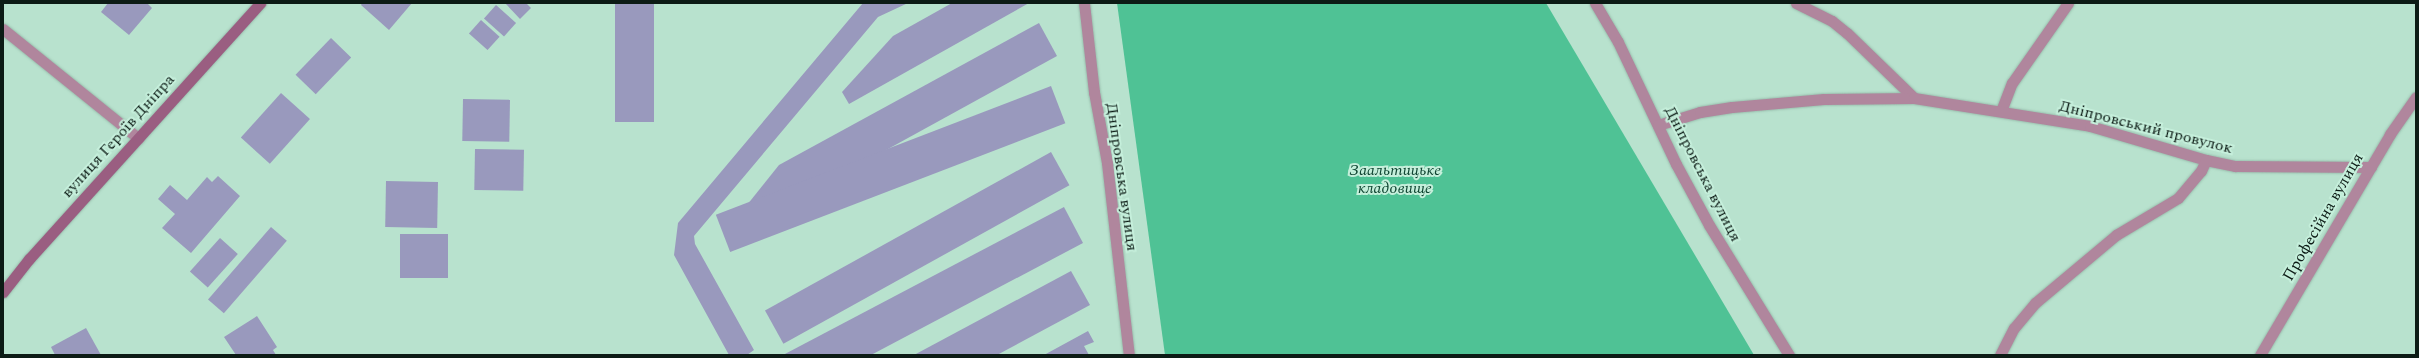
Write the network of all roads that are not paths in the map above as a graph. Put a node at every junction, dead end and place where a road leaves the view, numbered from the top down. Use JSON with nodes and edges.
{"nodes":[{"id":1,"x":260,"y":3,"type":"edge"},
{"id":2,"x":1084,"y":3,"type":"edge"},
{"id":3,"x":1595,"y":3,"type":"edge"},
{"id":4,"x":1796,"y":3,"type":"edge"},
{"id":5,"x":2068,"y":3,"type":"edge"},
{"id":6,"x":3,"y":29,"type":"edge"},
{"id":7,"x":2416,"y":97,"type":"edge"},
{"id":8,"x":1914,"y":98,"type":"junction"},
{"id":9,"x":2001,"y":111,"type":"junction"},
{"id":10,"x":1658,"y":125,"type":"junction"},
{"id":11,"x":138,"y":138,"type":"junction"},
{"id":12,"x":2206,"y":160,"type":"junction"},
{"id":13,"x":2371,"y":167,"type":"junction"},
{"id":14,"x":3,"y":292,"type":"edge"},
{"id":15,"x":1129,"y":355,"type":"edge"},
{"id":16,"x":1789,"y":355,"type":"edge"},
{"id":17,"x":2000,"y":355,"type":"edge"},
{"id":18,"x":2260,"y":355,"type":"edge"}],
"edges":[{"from":1,"to":11,"type":"main road","name":"вулиця Героїв Дніпра"},
{"from":2,"to":15,"type":"street","name":"Дніпровська вулиця"},
{"from":3,"to":10,"type":"street","name":"Дніпровська вулиця"},
{"from":4,"to":8,"type":"street"},
{"from":5,"to":9,"type":"street"},
{"from":6,"to":11,"type":"street"},
{"from":7,"to":13,"type":"street","name":"Професійна вулиця"},
{"from":8,"to":9,"type":"street","name":"Дніпровський провулок"},
{"from":8,"to":10,"type":"street","name":"Дніпровський провулок"},
{"from":9,"to":12,"type":"street","name":"Дніпровський провулок"},
{"from":10,"to":16,"type":"street","name":"Дніпровська вулиця"},
{"from":11,"to":14,"type":"main road","name":"вулиця Героїв Дніпра"},
{"from":12,"to":13,"type":"street","name":"Дніпровський провулок"},
{"from":12,"to":17,"type":"street"},
{"from":13,"to":18,"type":"street","name":"Професійна вулиця"}]}
